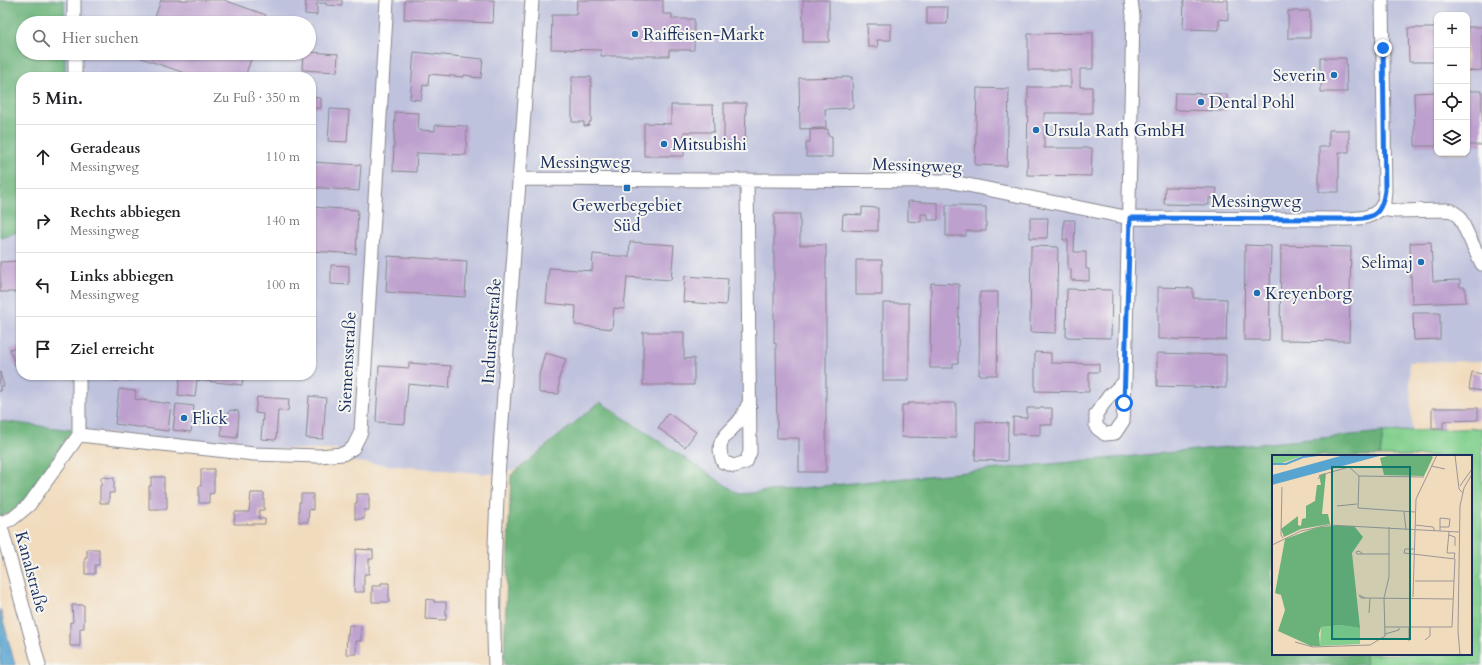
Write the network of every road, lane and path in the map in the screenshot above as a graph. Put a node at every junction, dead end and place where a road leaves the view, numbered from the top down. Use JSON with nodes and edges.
{"nodes":[{"id":1,"x":74,"y":0,"type":"edge"},
{"id":2,"x":387,"y":0,"type":"edge"},
{"id":3,"x":532,"y":0,"type":"edge"},
{"id":4,"x":1131,"y":0,"type":"edge"},
{"id":5,"x":1382,"y":0,"type":"edge"},
{"id":6,"x":74,"y":16,"type":"edge"},
{"id":7,"x":75,"y":60,"type":"edge"},
{"id":8,"x":75,"y":72,"type":"edge"},
{"id":9,"x":520,"y":179,"type":"junction"},
{"id":10,"x":747,"y":180,"type":"junction"},
{"id":11,"x":1380,"y":209,"type":"junction"},
{"id":12,"x":1130,"y":218,"type":"junction"},
{"id":13,"x":1482,"y":264,"type":"edge"},
{"id":14,"x":79,"y":380,"type":"edge"},
{"id":15,"x":1125,"y":382,"type":"dead end"},
{"id":16,"x":749,"y":403,"type":"dead end"},
{"id":17,"x":79,"y":435,"type":"junction"},
{"id":18,"x":39,"y":665,"type":"edge"},
{"id":19,"x":495,"y":665,"type":"edge"}],
"edges":[{"from":1,"to":6,"type":"street"},
{"from":2,"to":17,"type":"street","name":"Siemensstraße"},
{"from":3,"to":9,"type":"street","name":"Industriestraße"},
{"from":4,"to":12,"type":"street"},
{"from":5,"to":11,"type":"street"},
{"from":7,"to":8,"type":"street"},
{"from":9,"to":10,"type":"street","name":"Messingweg"},
{"from":9,"to":19,"type":"street","name":"Industriestraße"},
{"from":10,"to":12,"type":"street","name":"Messingweg"},
{"from":10,"to":16,"type":"street"},
{"from":11,"to":12,"type":"street","name":"Messingweg"},
{"from":11,"to":13,"type":"street"},
{"from":12,"to":15,"type":"street"},
{"from":14,"to":17,"type":"street"},
{"from":17,"to":18,"type":"street","name":"Kanalstraße"}]}
